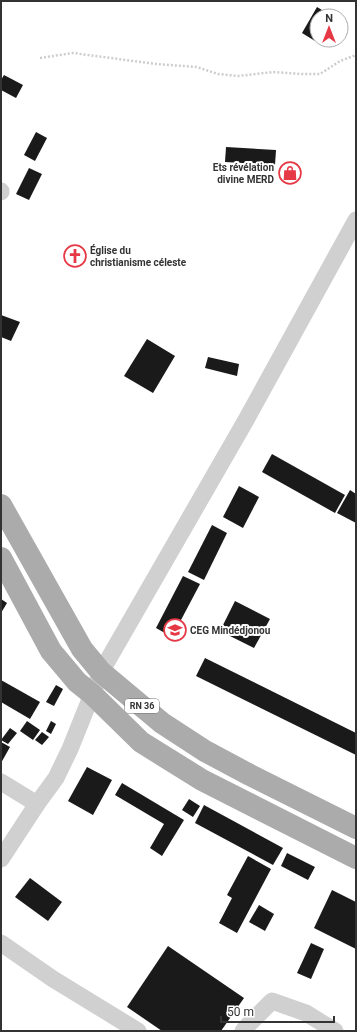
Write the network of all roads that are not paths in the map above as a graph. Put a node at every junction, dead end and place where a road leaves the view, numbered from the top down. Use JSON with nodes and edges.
{"nodes":[{"id":1,"x":356,"y":220,"type":"edge"},
{"id":2,"x":1,"y":505,"type":"edge"},
{"id":3,"x":1,"y":558,"type":"edge"},
{"id":4,"x":101,"y":672,"type":"junction"},
{"id":5,"x":92,"y":694,"type":"junction"},
{"id":6,"x":1,"y":782,"type":"edge"},
{"id":7,"x":37,"y":804,"type":"junction"},
{"id":8,"x":356,"y":828,"type":"edge"},
{"id":9,"x":356,"y":858,"type":"edge"},
{"id":10,"x":1,"y":859,"type":"edge"},
{"id":11,"x":1,"y":943,"type":"edge"},
{"id":12,"x":138,"y":1031,"type":"edge"},
{"id":13,"x":243,"y":1031,"type":"edge"},
{"id":14,"x":335,"y":1031,"type":"edge"}],
"edges":[{"from":1,"to":4,"type":"street"},
{"from":2,"to":4,"type":"main road","number":"RN 36"},
{"from":3,"to":5,"type":"main road","number":"RN 36"},
{"from":4,"to":5,"type":"street"},
{"from":4,"to":8,"type":"main road","number":"RN 36"},
{"from":5,"to":7,"type":"street"},
{"from":5,"to":9,"type":"main road","number":"RN 36"},
{"from":6,"to":7,"type":"street"},
{"from":7,"to":10,"type":"street"},
{"from":11,"to":12,"type":"street"},
{"from":13,"to":14,"type":"street"}]}
